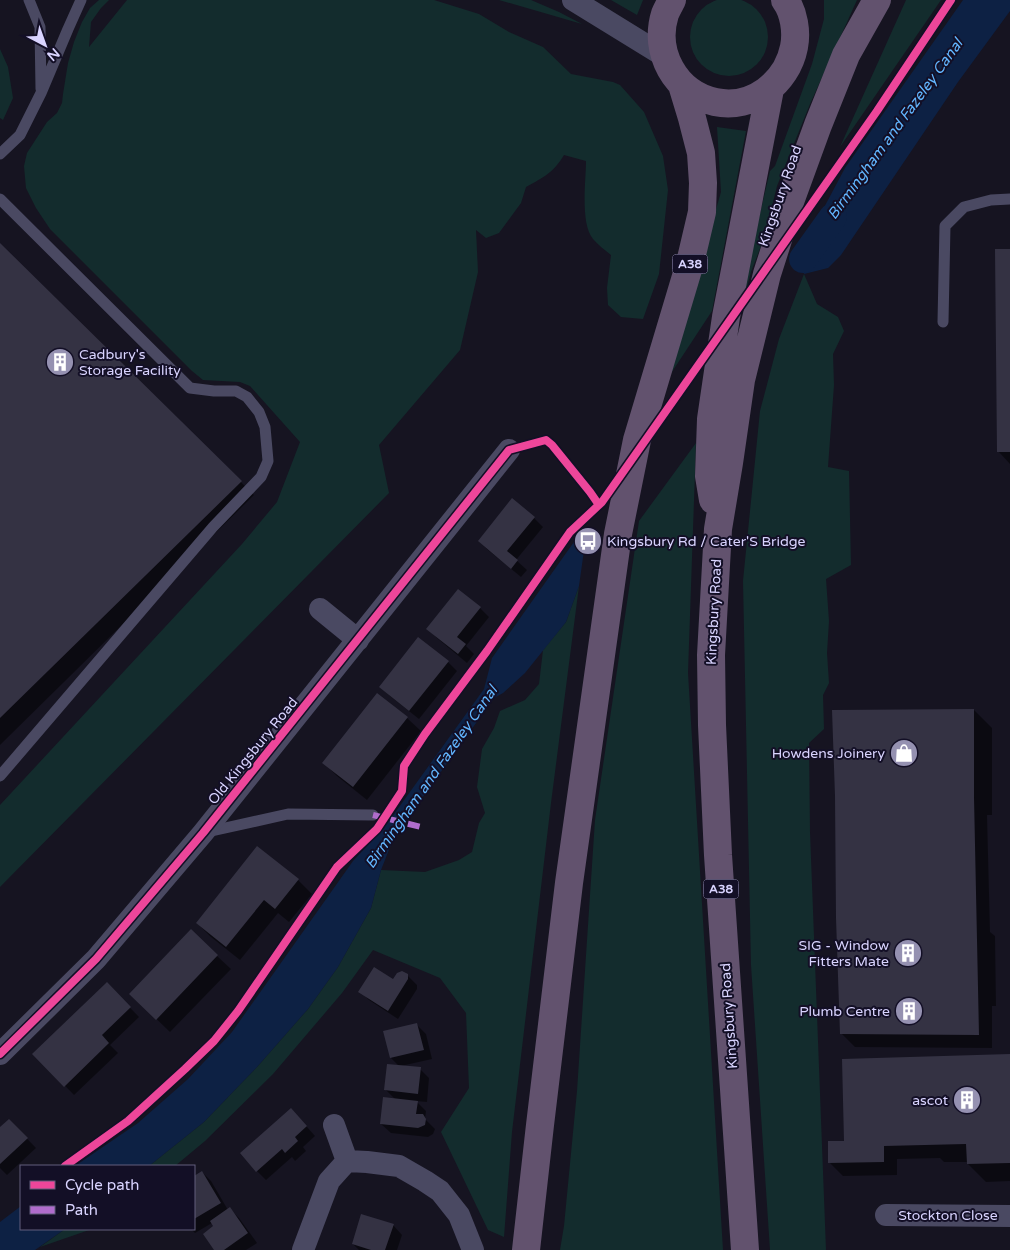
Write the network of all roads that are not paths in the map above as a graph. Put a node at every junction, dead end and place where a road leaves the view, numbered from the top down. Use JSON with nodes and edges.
{"nodes":[{"id":1,"x":29,"y":0,"type":"edge"},
{"id":2,"x":81,"y":0,"type":"edge"},
{"id":3,"x":573,"y":0,"type":"edge"},
{"id":4,"x":672,"y":0,"type":"edge"},
{"id":5,"x":877,"y":0,"type":"edge"},
{"id":6,"x":787,"y":1,"type":"edge"},
{"id":7,"x":664,"y":56,"type":"junction"},
{"id":8,"x":682,"y":85,"type":"junction"},
{"id":9,"x":770,"y":89,"type":"junction"},
{"id":10,"x":41,"y":93,"type":"junction"},
{"id":11,"x":0,"y":154,"type":"edge"},
{"id":12,"x":0,"y":198,"type":"edge"},
{"id":13,"x":1010,"y":199,"type":"edge"},
{"id":14,"x":943,"y":322,"type":"dead end"},
{"id":15,"x":509,"y":450,"type":"dead end"},
{"id":16,"x":718,"y":528,"type":"junction"},
{"id":17,"x":320,"y":609,"type":"dead end"},
{"id":18,"x":358,"y":640,"type":"junction"},
{"id":19,"x":0,"y":776,"type":"edge"},
{"id":20,"x":373,"y":815,"type":"dead end"},
{"id":21,"x":203,"y":833,"type":"junction"},
{"id":22,"x":0,"y":1054,"type":"edge"},
{"id":23,"x":334,"y":1125,"type":"dead end"},
{"id":24,"x":347,"y":1161,"type":"junction"},
{"id":25,"x":886,"y":1215,"type":"dead end"},
{"id":26,"x":1010,"y":1216,"type":"edge"},
{"id":27,"x":304,"y":1250,"type":"edge"},
{"id":28,"x":473,"y":1250,"type":"edge"},
{"id":29,"x":526,"y":1250,"type":"edge"},
{"id":30,"x":745,"y":1250,"type":"edge"}],
"edges":[{"from":1,"to":10,"type":"lane"},
{"from":2,"to":10,"type":"lane"},
{"from":3,"to":7,"type":"street"},
{"from":4,"to":7,"type":"highway","number":"A38"},
{"from":5,"to":16,"type":"highway","name":"Kingsbury Road","number":"A38"},
{"from":6,"to":9,"type":"highway","number":"A38"},
{"from":7,"to":8,"type":"highway","number":"A38"},
{"from":8,"to":9,"type":"highway","number":"A38"},
{"from":8,"to":29,"type":"highway","number":"A38"},
{"from":9,"to":16,"type":"highway","number":"A38"},
{"from":10,"to":11,"type":"lane"},
{"from":12,"to":19,"type":"lane"},
{"from":13,"to":14,"type":"lane"},
{"from":15,"to":18,"type":"street","name":"Old Kingsbury Road"},
{"from":16,"to":30,"type":"highway","name":"Kingsbury Road","number":"A38"},
{"from":17,"to":18,"type":"street"},
{"from":18,"to":21,"type":"street","name":"Old Kingsbury Road"},
{"from":20,"to":21,"type":"lane"},
{"from":21,"to":22,"type":"street","name":"Old Kingsbury Road"},
{"from":23,"to":24,"type":"street"},
{"from":24,"to":27,"type":"street"},
{"from":24,"to":28,"type":"street"},
{"from":25,"to":26,"type":"street","name":"Stockton Close"}]}
